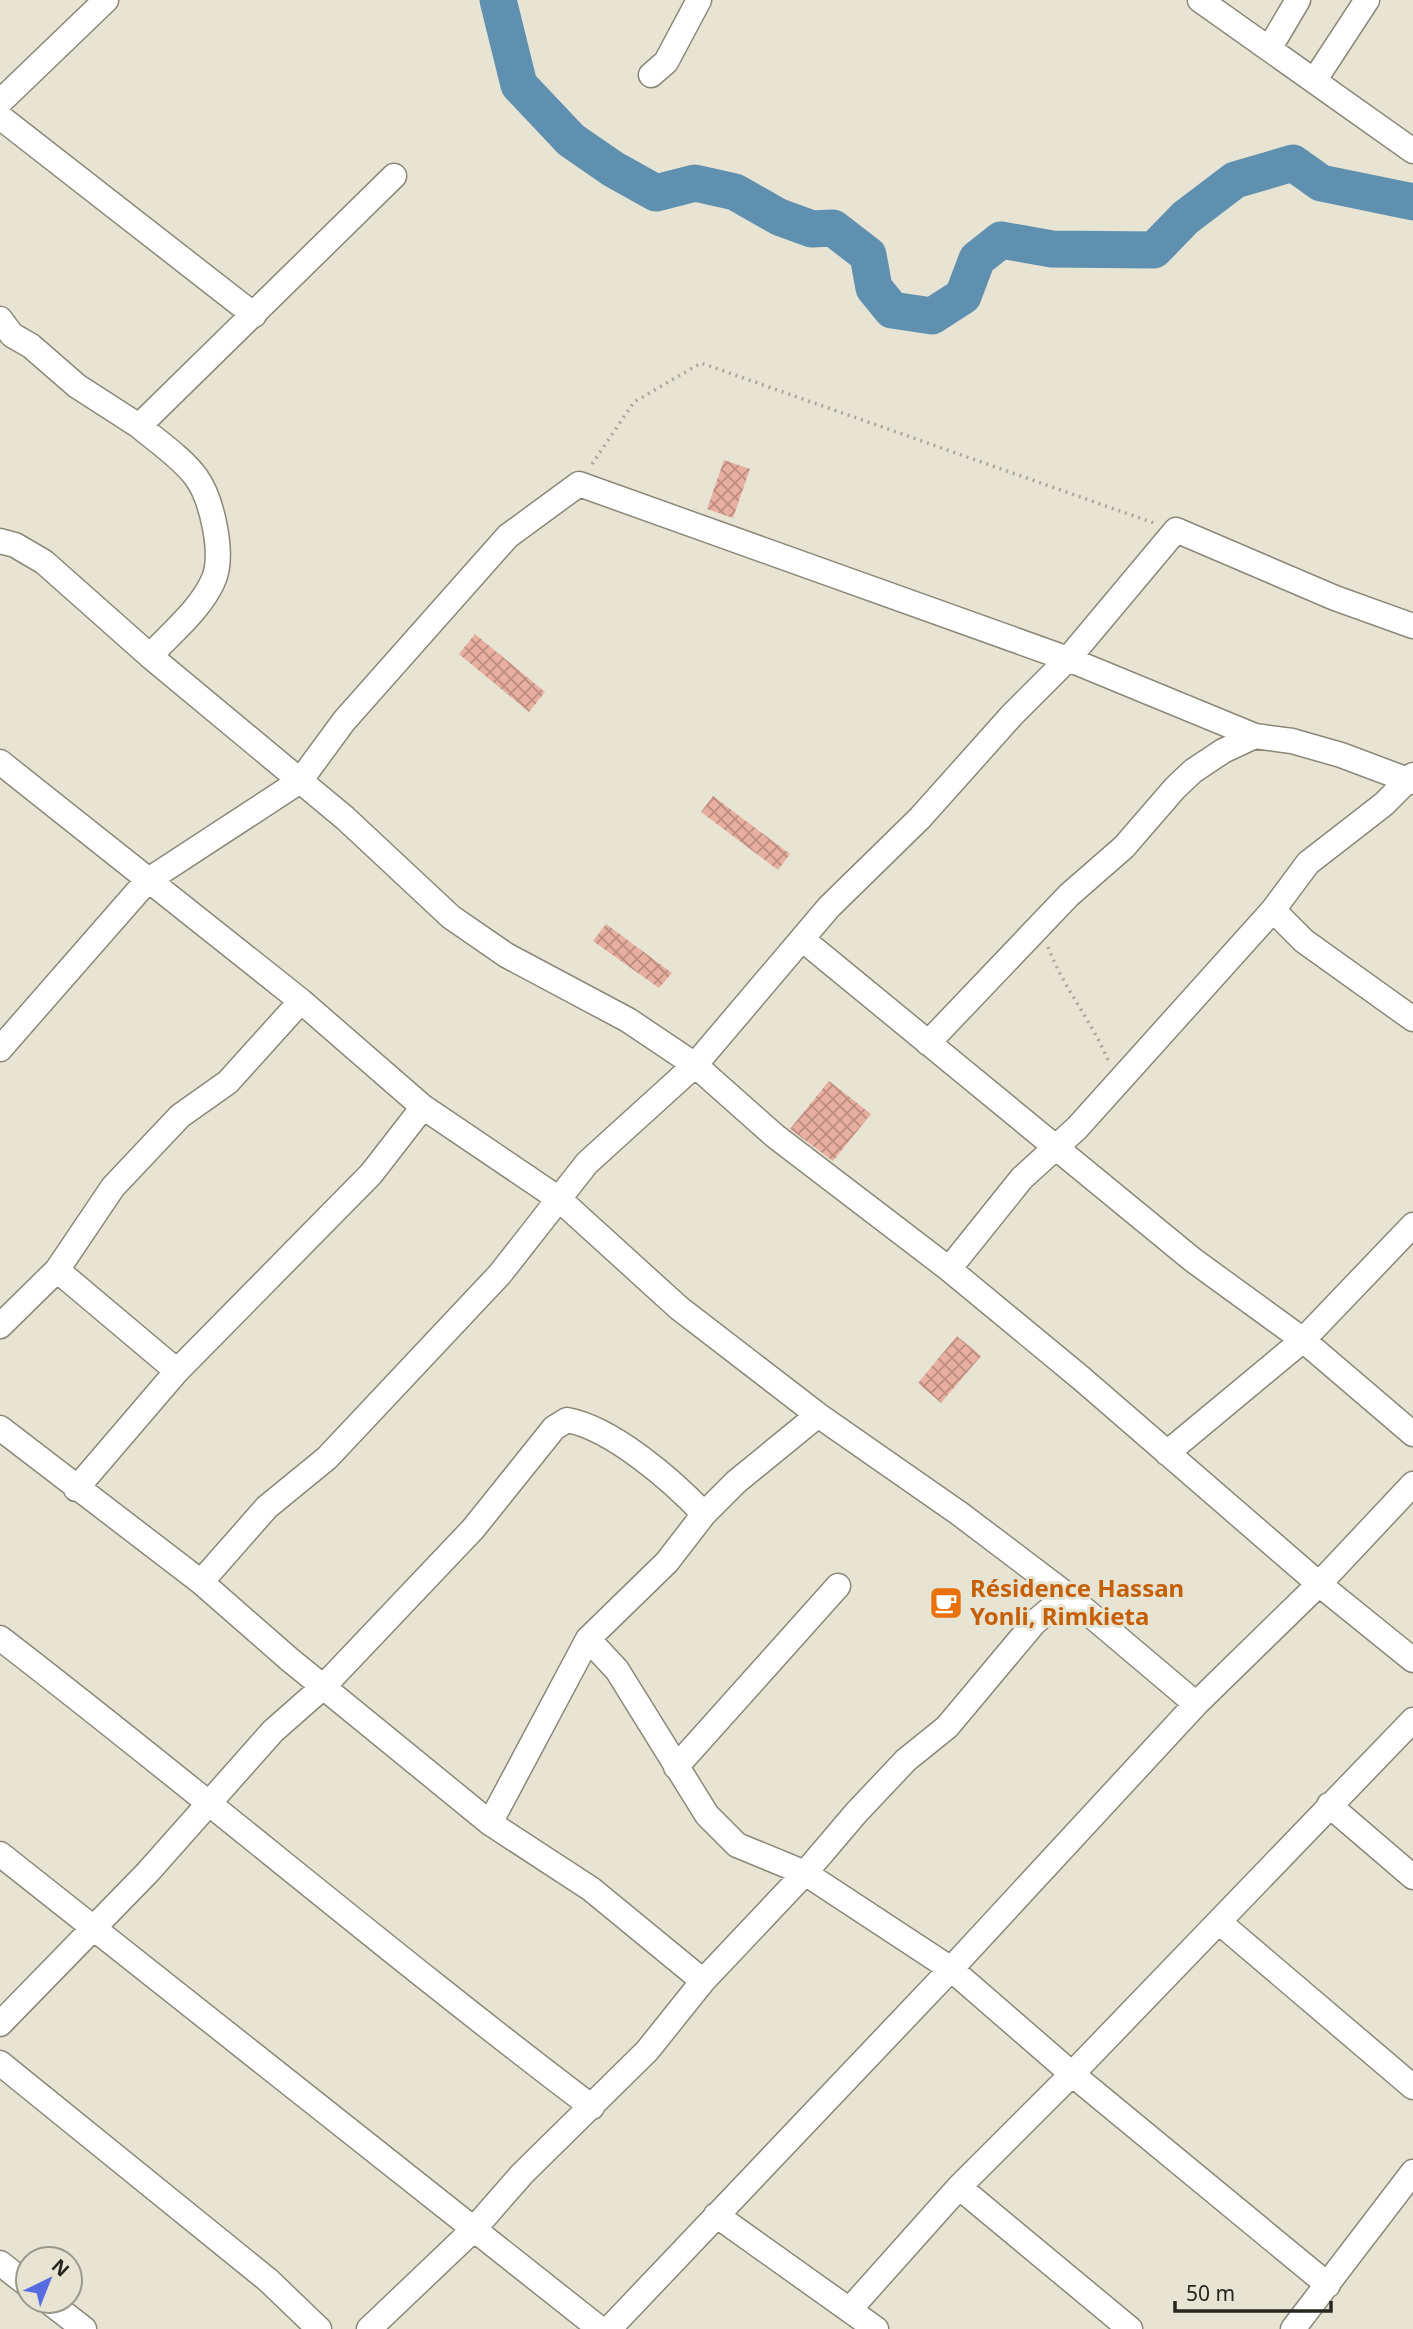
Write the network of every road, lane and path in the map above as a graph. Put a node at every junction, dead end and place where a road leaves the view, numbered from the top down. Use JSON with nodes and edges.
{"nodes":[{"id":1,"x":106,"y":0,"type":"edge"},
{"id":2,"x":699,"y":0,"type":"edge"},
{"id":3,"x":1200,"y":0,"type":"edge"},
{"id":4,"x":1367,"y":0,"type":"edge"},
{"id":5,"x":1300,"y":1,"type":"edge"},
{"id":6,"x":1269,"y":49,"type":"junction"},
{"id":7,"x":651,"y":75,"type":"dead end"},
{"id":8,"x":1314,"y":81,"type":"junction"},
{"id":9,"x":0,"y":102,"type":"edge"},
{"id":10,"x":0,"y":117,"type":"edge"},
{"id":11,"x":1413,"y":152,"type":"edge"},
{"id":12,"x":394,"y":176,"type":"dead end"},
{"id":13,"x":254,"y":314,"type":"junction"},
{"id":14,"x":0,"y":319,"type":"edge"},
{"id":15,"x":139,"y":426,"type":"junction"},
{"id":16,"x":579,"y":484,"type":"junction"},
{"id":17,"x":1176,"y":530,"type":"junction"},
{"id":18,"x":0,"y":541,"type":"edge"},
{"id":19,"x":1413,"y":626,"type":"edge"},
{"id":20,"x":150,"y":656,"type":"junction"},
{"id":21,"x":1068,"y":659,"type":"junction"},
{"id":22,"x":1255,"y":736,"type":"junction"},
{"id":23,"x":0,"y":762,"type":"edge"},
{"id":24,"x":1411,"y":779,"type":"edge"},
{"id":25,"x":300,"y":781,"type":"junction"},
{"id":26,"x":147,"y":881,"type":"junction"},
{"id":27,"x":1273,"y":910,"type":"junction"},
{"id":28,"x":1040,"y":925,"type":"junction"},
{"id":29,"x":802,"y":939,"type":"junction"},
{"id":30,"x":301,"y":1001,"type":"junction"},
{"id":31,"x":1412,"y":1016,"type":"edge"},
{"id":32,"x":928,"y":1043,"type":"junction"},
{"id":33,"x":0,"y":1049,"type":"edge"},
{"id":34,"x":695,"y":1065,"type":"junction"},
{"id":35,"x":1117,"y":1081,"type":"junction"},
{"id":36,"x":423,"y":1107,"type":"junction"},
{"id":37,"x":1056,"y":1148,"type":"junction"},
{"id":38,"x":559,"y":1199,"type":"junction"},
{"id":39,"x":1413,"y":1225,"type":"edge"},
{"id":40,"x":949,"y":1269,"type":"junction"},
{"id":41,"x":57,"y":1270,"type":"junction"},
{"id":42,"x":0,"y":1326,"type":"edge"},
{"id":43,"x":1303,"y":1340,"type":"junction"},
{"id":44,"x":177,"y":1371,"type":"junction"},
{"id":45,"x":818,"y":1415,"type":"junction"},
{"id":46,"x":0,"y":1428,"type":"edge"},
{"id":47,"x":1413,"y":1434,"type":"edge"},
{"id":48,"x":1167,"y":1453,"type":"junction"},
{"id":49,"x":1413,"y":1484,"type":"edge"},
{"id":50,"x":76,"y":1489,"type":"junction"},
{"id":51,"x":704,"y":1514,"type":"junction"},
{"id":52,"x":201,"y":1582,"type":"junction"},
{"id":53,"x":1319,"y":1584,"type":"junction"},
{"id":54,"x":838,"y":1586,"type":"dead end"},
{"id":55,"x":1067,"y":1595,"type":"junction"},
{"id":56,"x":0,"y":1639,"type":"edge"},
{"id":57,"x":588,"y":1639,"type":"junction"},
{"id":58,"x":1413,"y":1660,"type":"edge"},
{"id":59,"x":323,"y":1686,"type":"junction"},
{"id":60,"x":1196,"y":1704,"type":"junction"},
{"id":61,"x":1413,"y":1720,"type":"edge"},
{"id":62,"x":676,"y":1766,"type":"junction"},
{"id":63,"x":209,"y":1801,"type":"junction"},
{"id":64,"x":1329,"y":1805,"type":"junction"},
{"id":65,"x":490,"y":1823,"type":"junction"},
{"id":66,"x":0,"y":1854,"type":"edge"},
{"id":67,"x":805,"y":1873,"type":"junction"},
{"id":68,"x":1413,"y":1877,"type":"edge"},
{"id":69,"x":1219,"y":1922,"type":"junction"},
{"id":70,"x":93,"y":1928,"type":"junction"},
{"id":71,"x":951,"y":1969,"type":"junction"},
{"id":72,"x":703,"y":1982,"type":"junction"},
{"id":73,"x":0,"y":2024,"type":"edge"},
{"id":74,"x":0,"y":2063,"type":"edge"},
{"id":75,"x":1072,"y":2074,"type":"junction"},
{"id":76,"x":1413,"y":2087,"type":"edge"},
{"id":77,"x":592,"y":2107,"type":"junction"},
{"id":78,"x":1413,"y":2172,"type":"edge"},
{"id":79,"x":959,"y":2187,"type":"junction"},
{"id":80,"x":716,"y":2215,"type":"junction"},
{"id":81,"x":474,"y":2229,"type":"junction"},
{"id":82,"x":0,"y":2263,"type":"edge"},
{"id":83,"x":14,"y":2274,"type":"edge"},
{"id":84,"x":1328,"y":2285,"type":"junction"},
{"id":85,"x":850,"y":2308,"type":"junction"},
{"id":86,"x":66,"y":2315,"type":"edge"},
{"id":87,"x":84,"y":2329,"type":"edge"},
{"id":88,"x":319,"y":2329,"type":"edge"},
{"id":89,"x":369,"y":2329,"type":"edge"},
{"id":90,"x":600,"y":2329,"type":"edge"},
{"id":91,"x":609,"y":2329,"type":"edge"},
{"id":92,"x":876,"y":2329,"type":"edge"},
{"id":93,"x":1130,"y":2329,"type":"edge"},
{"id":94,"x":1293,"y":2329,"type":"edge"}],
"edges":[{"from":1,"to":9,"type":"street"},
{"from":2,"to":7,"type":"street"},
{"from":3,"to":6,"type":"street"},
{"from":4,"to":8,"type":"street"},
{"from":5,"to":6,"type":"street"},
{"from":6,"to":8,"type":"street"},
{"from":8,"to":11,"type":"street"},
{"from":10,"to":13,"type":"street"},
{"from":12,"to":13,"type":"street"},
{"from":13,"to":15,"type":"street"},
{"from":14,"to":15,"type":"street"},
{"from":15,"to":20,"type":"street"},
{"from":16,"to":17,"type":"path"},
{"from":16,"to":21,"type":"street"},
{"from":16,"to":25,"type":"street"},
{"from":17,"to":19,"type":"street"},
{"from":17,"to":21,"type":"street"},
{"from":18,"to":20,"type":"street"},
{"from":20,"to":25,"type":"street"},
{"from":21,"to":22,"type":"street"},
{"from":21,"to":29,"type":"street"},
{"from":22,"to":24,"type":"street"},
{"from":22,"to":28,"type":"street"},
{"from":23,"to":26,"type":"street"},
{"from":24,"to":27,"type":"street"},
{"from":25,"to":26,"type":"street"},
{"from":25,"to":34,"type":"street"},
{"from":26,"to":30,"type":"street"},
{"from":26,"to":33,"type":"street"},
{"from":27,"to":31,"type":"street"},
{"from":27,"to":35,"type":"street"},
{"from":28,"to":32,"type":"street"},
{"from":28,"to":35,"type":"path"},
{"from":29,"to":32,"type":"street"},
{"from":29,"to":34,"type":"street"},
{"from":30,"to":36,"type":"street"},
{"from":30,"to":41,"type":"street"},
{"from":32,"to":37,"type":"street"},
{"from":34,"to":38,"type":"street"},
{"from":34,"to":40,"type":"street"},
{"from":35,"to":37,"type":"street"},
{"from":36,"to":38,"type":"street"},
{"from":36,"to":44,"type":"street"},
{"from":37,"to":40,"type":"street"},
{"from":37,"to":43,"type":"street"},
{"from":38,"to":45,"type":"street"},
{"from":38,"to":52,"type":"street"},
{"from":39,"to":43,"type":"street"},
{"from":40,"to":48,"type":"street"},
{"from":41,"to":42,"type":"street"},
{"from":41,"to":44,"type":"street"},
{"from":43,"to":47,"type":"street"},
{"from":43,"to":48,"type":"street"},
{"from":44,"to":50,"type":"street"},
{"from":45,"to":51,"type":"street"},
{"from":45,"to":55,"type":"street"},
{"from":46,"to":50,"type":"street"},
{"from":48,"to":53,"type":"street"},
{"from":49,"to":53,"type":"street"},
{"from":50,"to":52,"type":"street"},
{"from":51,"to":57,"type":"street"},
{"from":51,"to":59,"type":"street"},
{"from":52,"to":59,"type":"street"},
{"from":53,"to":58,"type":"street"},
{"from":53,"to":60,"type":"street"},
{"from":54,"to":62,"type":"street"},
{"from":55,"to":60,"type":"street"},
{"from":55,"to":67,"type":"street"},
{"from":56,"to":63,"type":"street"},
{"from":57,"to":62,"type":"street"},
{"from":57,"to":65,"type":"street"},
{"from":59,"to":63,"type":"street"},
{"from":59,"to":65,"type":"street"},
{"from":60,"to":71,"type":"street"},
{"from":61,"to":64,"type":"street"},
{"from":62,"to":67,"type":"street"},
{"from":63,"to":70,"type":"street"},
{"from":63,"to":77,"type":"street"},
{"from":64,"to":68,"type":"street"},
{"from":64,"to":69,"type":"street"},
{"from":65,"to":72,"type":"street"},
{"from":66,"to":70,"type":"street"},
{"from":67,"to":71,"type":"street"},
{"from":67,"to":72,"type":"street"},
{"from":69,"to":75,"type":"street"},
{"from":69,"to":76,"type":"street"},
{"from":70,"to":73,"type":"street"},
{"from":70,"to":81,"type":"street"},
{"from":71,"to":75,"type":"street"},
{"from":71,"to":80,"type":"street"},
{"from":72,"to":77,"type":"street"},
{"from":74,"to":88,"type":"street"},
{"from":75,"to":79,"type":"street"},
{"from":75,"to":84,"type":"street"},
{"from":77,"to":81,"type":"street"},
{"from":78,"to":84,"type":"street"},
{"from":79,"to":85,"type":"street"},
{"from":79,"to":93,"type":"street"},
{"from":80,"to":85,"type":"street"},
{"from":80,"to":91,"type":"street"},
{"from":81,"to":89,"type":"street"},
{"from":81,"to":90,"type":"street"},
{"from":82,"to":83,"type":"street"},
{"from":84,"to":94,"type":"street"},
{"from":85,"to":92,"type":"street"},
{"from":86,"to":87,"type":"street"}]}
